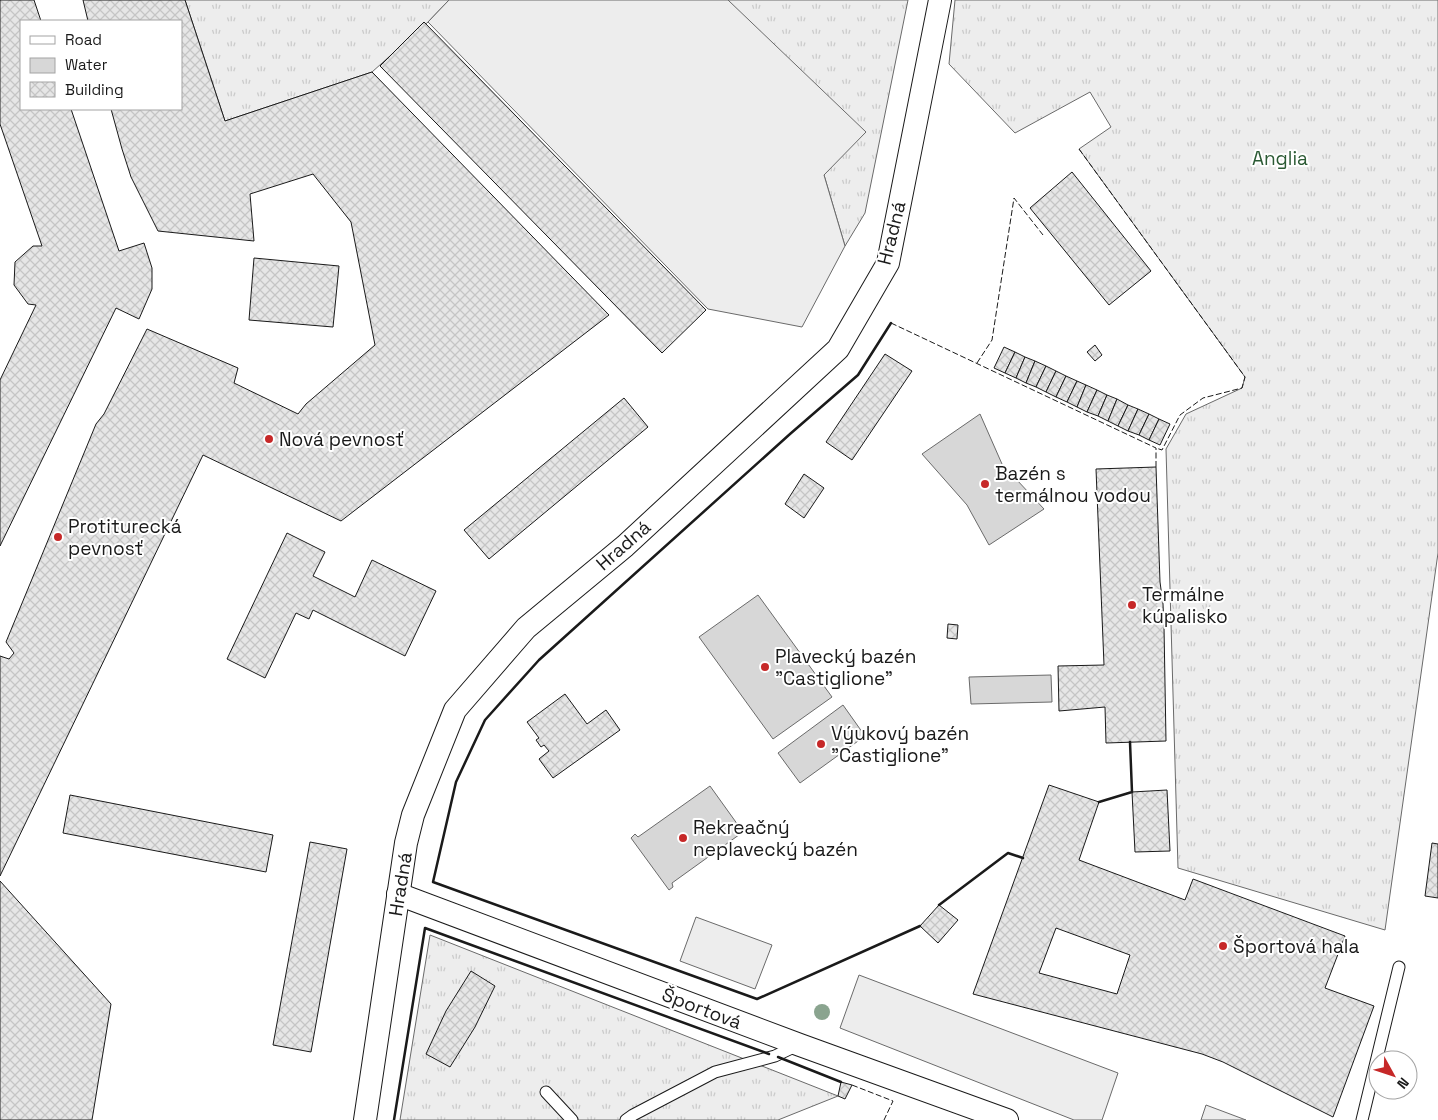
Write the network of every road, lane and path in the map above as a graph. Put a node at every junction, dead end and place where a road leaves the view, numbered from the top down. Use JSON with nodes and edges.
{"nodes":[{"id":1,"x":940,"y":0,"type":"edge"},
{"id":2,"x":398,"y":894,"type":"junction"},
{"id":3,"x":1399,"y":967,"type":"dead end"},
{"id":4,"x":800,"y":1045,"type":"junction"},
{"id":5,"x":546,"y":1092,"type":"dead end"},
{"id":6,"x":365,"y":1120,"type":"edge"},
{"id":7,"x":572,"y":1120,"type":"edge"},
{"id":8,"x":626,"y":1120,"type":"edge"},
{"id":9,"x":1007,"y":1120,"type":"edge"},
{"id":10,"x":1362,"y":1120,"type":"edge"}],
"edges":[{"from":1,"to":2,"type":"street","name":"Hradná"},
{"from":2,"to":4,"type":"street","name":"Športová"},
{"from":2,"to":6,"type":"street","name":"Hradná"},
{"from":3,"to":10,"type":"lane"},
{"from":4,"to":8,"type":"lane"},
{"from":4,"to":9,"type":"street","name":"Športová"},
{"from":5,"to":7,"type":"lane"}]}
